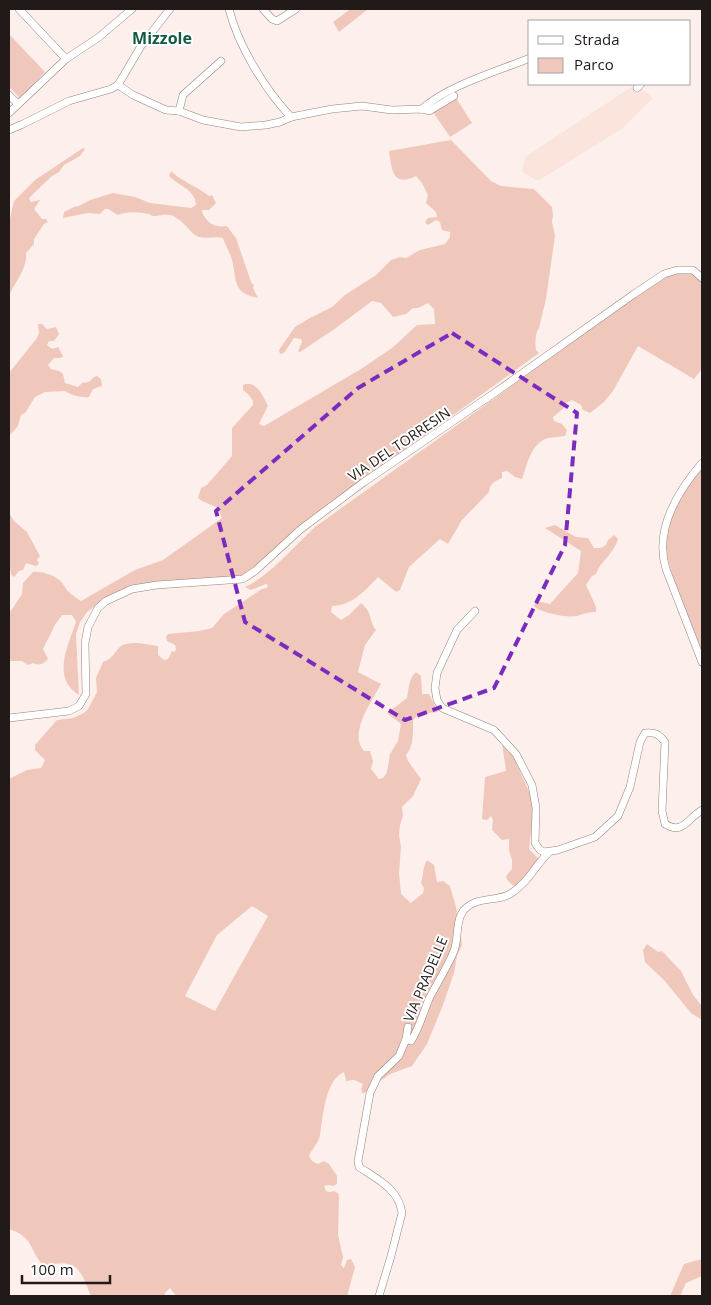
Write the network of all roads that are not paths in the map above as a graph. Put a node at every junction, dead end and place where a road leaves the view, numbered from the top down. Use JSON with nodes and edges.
{"nodes":[{"id":1,"x":19,"y":9,"type":"edge"},
{"id":2,"x":132,"y":9,"type":"edge"},
{"id":3,"x":170,"y":9,"type":"edge"},
{"id":4,"x":228,"y":9,"type":"edge"},
{"id":5,"x":263,"y":9,"type":"edge"},
{"id":6,"x":296,"y":9,"type":"edge"},
{"id":7,"x":66,"y":59,"type":"junction"},
{"id":8,"x":528,"y":59,"type":"edge"},
{"id":9,"x":221,"y":61,"type":"dead end"},
{"id":10,"x":118,"y":85,"type":"junction"},
{"id":11,"x":9,"y":95,"type":"edge"},
{"id":12,"x":454,"y":96,"type":"dead end"},
{"id":13,"x":18,"y":104,"type":"junction"},
{"id":14,"x":422,"y":109,"type":"junction"},
{"id":15,"x":179,"y":111,"type":"junction"},
{"id":16,"x":9,"y":113,"type":"edge"},
{"id":17,"x":291,"y":117,"type":"junction"},
{"id":18,"x":9,"y":130,"type":"edge"},
{"id":19,"x":702,"y":278,"type":"edge"},
{"id":20,"x":702,"y":463,"type":"edge"},
{"id":21,"x":474,"y":611,"type":"dead end"},
{"id":22,"x":702,"y":662,"type":"edge"},
{"id":23,"x":9,"y":718,"type":"edge"},
{"id":24,"x":702,"y":810,"type":"edge"},
{"id":25,"x":549,"y":851,"type":"junction"},
{"id":26,"x":408,"y":1027,"type":"dead end"},
{"id":27,"x":406,"y":1039,"type":"junction"},
{"id":28,"x":379,"y":1296,"type":"edge"}],
"edges":[{"from":1,"to":7,"type":"street"},
{"from":2,"to":7,"type":"street"},
{"from":3,"to":10,"type":"street"},
{"from":4,"to":17,"type":"street"},
{"from":5,"to":6,"type":"street"},
{"from":7,"to":13,"type":"street"},
{"from":8,"to":14,"type":"street"},
{"from":9,"to":15,"type":"street"},
{"from":10,"to":15,"type":"street"},
{"from":10,"to":18,"type":"street"},
{"from":11,"to":13,"type":"street"},
{"from":12,"to":14,"type":"street"},
{"from":13,"to":16,"type":"street"},
{"from":14,"to":17,"type":"street"},
{"from":15,"to":17,"type":"street"},
{"from":19,"to":23,"type":"street","name":"VIA DEL TORRESIN"},
{"from":20,"to":22,"type":"street"},
{"from":21,"to":25,"type":"street"},
{"from":24,"to":25,"type":"street"},
{"from":25,"to":27,"type":"street","name":"VIA PRADELLE"},
{"from":26,"to":27,"type":"street","name":"VIA PRADELLE"},
{"from":27,"to":28,"type":"street","name":"VIA PRADELLE"}]}
